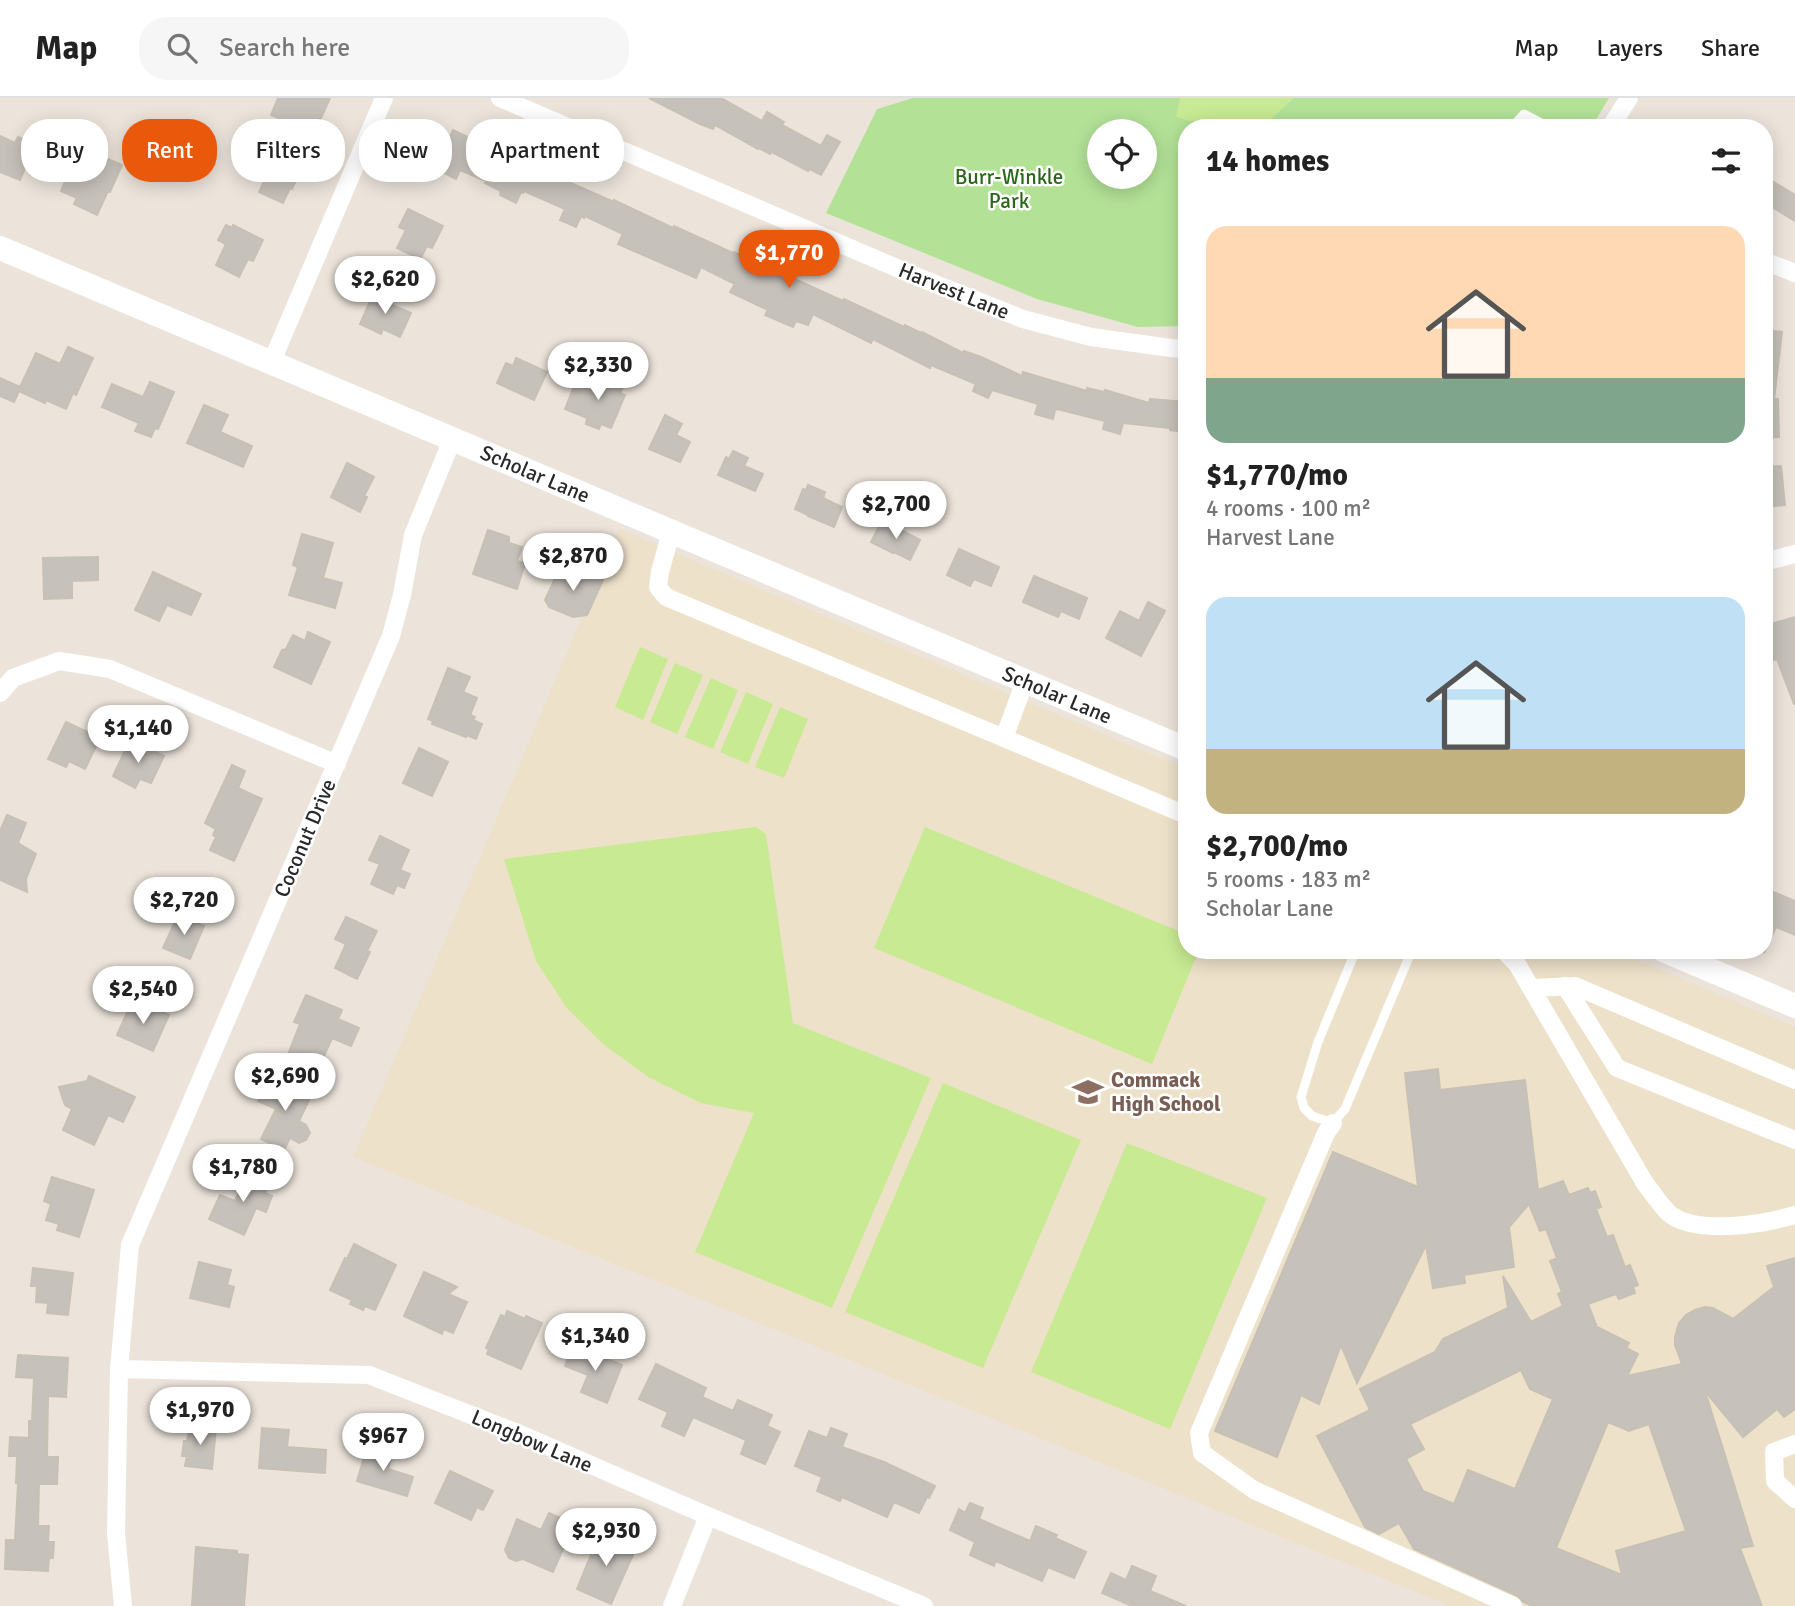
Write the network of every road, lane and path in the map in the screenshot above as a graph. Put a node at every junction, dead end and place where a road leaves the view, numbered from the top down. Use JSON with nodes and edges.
{"nodes":[{"id":1,"x":384,"y":98,"type":"edge"},
{"id":2,"x":500,"y":98,"type":"edge"},
{"id":3,"x":1629,"y":98,"type":"edge"},
{"id":4,"x":1519,"y":119,"type":"edge"},
{"id":5,"x":1534,"y":119,"type":"edge"},
{"id":6,"x":1616,"y":119,"type":"edge"},
{"id":7,"x":0,"y":248,"type":"edge"},
{"id":8,"x":1773,"y":264,"type":"edge"},
{"id":9,"x":1795,"y":273,"type":"edge"},
{"id":10,"x":1178,"y":348,"type":"edge"},
{"id":11,"x":272,"y":361,"type":"junction"},
{"id":12,"x":452,"y":440,"type":"junction"},
{"id":13,"x":671,"y":532,"type":"junction"},
{"id":14,"x":1795,"y":554,"type":"edge"},
{"id":15,"x":1773,"y":560,"type":"edge"},
{"id":16,"x":1025,"y":681,"type":"junction"},
{"id":17,"x":0,"y":693,"type":"edge"},
{"id":18,"x":1004,"y":738,"type":"junction"},
{"id":19,"x":1178,"y":746,"type":"edge"},
{"id":20,"x":337,"y":764,"type":"junction"},
{"id":21,"x":1178,"y":812,"type":"edge"},
{"id":22,"x":1352,"y":959,"type":"edge"},
{"id":23,"x":1408,"y":959,"type":"edge"},
{"id":24,"x":1512,"y":959,"type":"edge"},
{"id":25,"x":1684,"y":959,"type":"edge"},
{"id":26,"x":1565,"y":986,"type":"junction"},
{"id":27,"x":1532,"y":988,"type":"junction"},
{"id":28,"x":1795,"y":1006,"type":"edge"},
{"id":29,"x":1795,"y":1080,"type":"edge"},
{"id":30,"x":1333,"y":1123,"type":"junction"},
{"id":31,"x":1795,"y":1140,"type":"edge"},
{"id":32,"x":1795,"y":1215,"type":"edge"},
{"id":33,"x":119,"y":1369,"type":"junction"},
{"id":34,"x":1795,"y":1444,"type":"edge"},
{"id":35,"x":1795,"y":1499,"type":"edge"},
{"id":36,"x":708,"y":1516,"type":"junction"},
{"id":37,"x":122,"y":1606,"type":"edge"},
{"id":38,"x":672,"y":1606,"type":"edge"},
{"id":39,"x":924,"y":1606,"type":"edge"},
{"id":40,"x":1513,"y":1606,"type":"edge"}],
"edges":[{"from":1,"to":11,"type":"street"},
{"from":2,"to":10,"type":"street","name":"Harvest Lane"},
{"from":3,"to":6,"type":"street"},
{"from":4,"to":5,"type":"lane"},
{"from":7,"to":11,"type":"street","name":"Scholar Lane"},
{"from":8,"to":9,"type":"street"},
{"from":11,"to":12,"type":"street","name":"Scholar Lane"},
{"from":12,"to":13,"type":"street","name":"Scholar Lane"},
{"from":12,"to":20,"type":"street","name":"Coconut Drive"},
{"from":13,"to":16,"type":"street","name":"Scholar Lane"},
{"from":13,"to":18,"type":"street"},
{"from":14,"to":15,"type":"street"},
{"from":16,"to":18,"type":"street"},
{"from":16,"to":19,"type":"street","name":"Scholar Lane"},
{"from":17,"to":20,"type":"street"},
{"from":18,"to":21,"type":"street"},
{"from":20,"to":33,"type":"street","name":"Coconut Drive"},
{"from":22,"to":30,"type":"lane"},
{"from":23,"to":30,"type":"lane"},
{"from":24,"to":27,"type":"street"},
{"from":25,"to":28,"type":"street"},
{"from":26,"to":27,"type":"street"},
{"from":26,"to":29,"type":"street"},
{"from":26,"to":31,"type":"street"},
{"from":27,"to":32,"type":"street"},
{"from":30,"to":40,"type":"street"},
{"from":33,"to":36,"type":"street","name":"Longbow Lane"},
{"from":33,"to":37,"type":"street","name":"Coconut Drive"},
{"from":34,"to":35,"type":"street"},
{"from":36,"to":38,"type":"street"},
{"from":36,"to":39,"type":"street","name":"Longbow Lane"}]}
